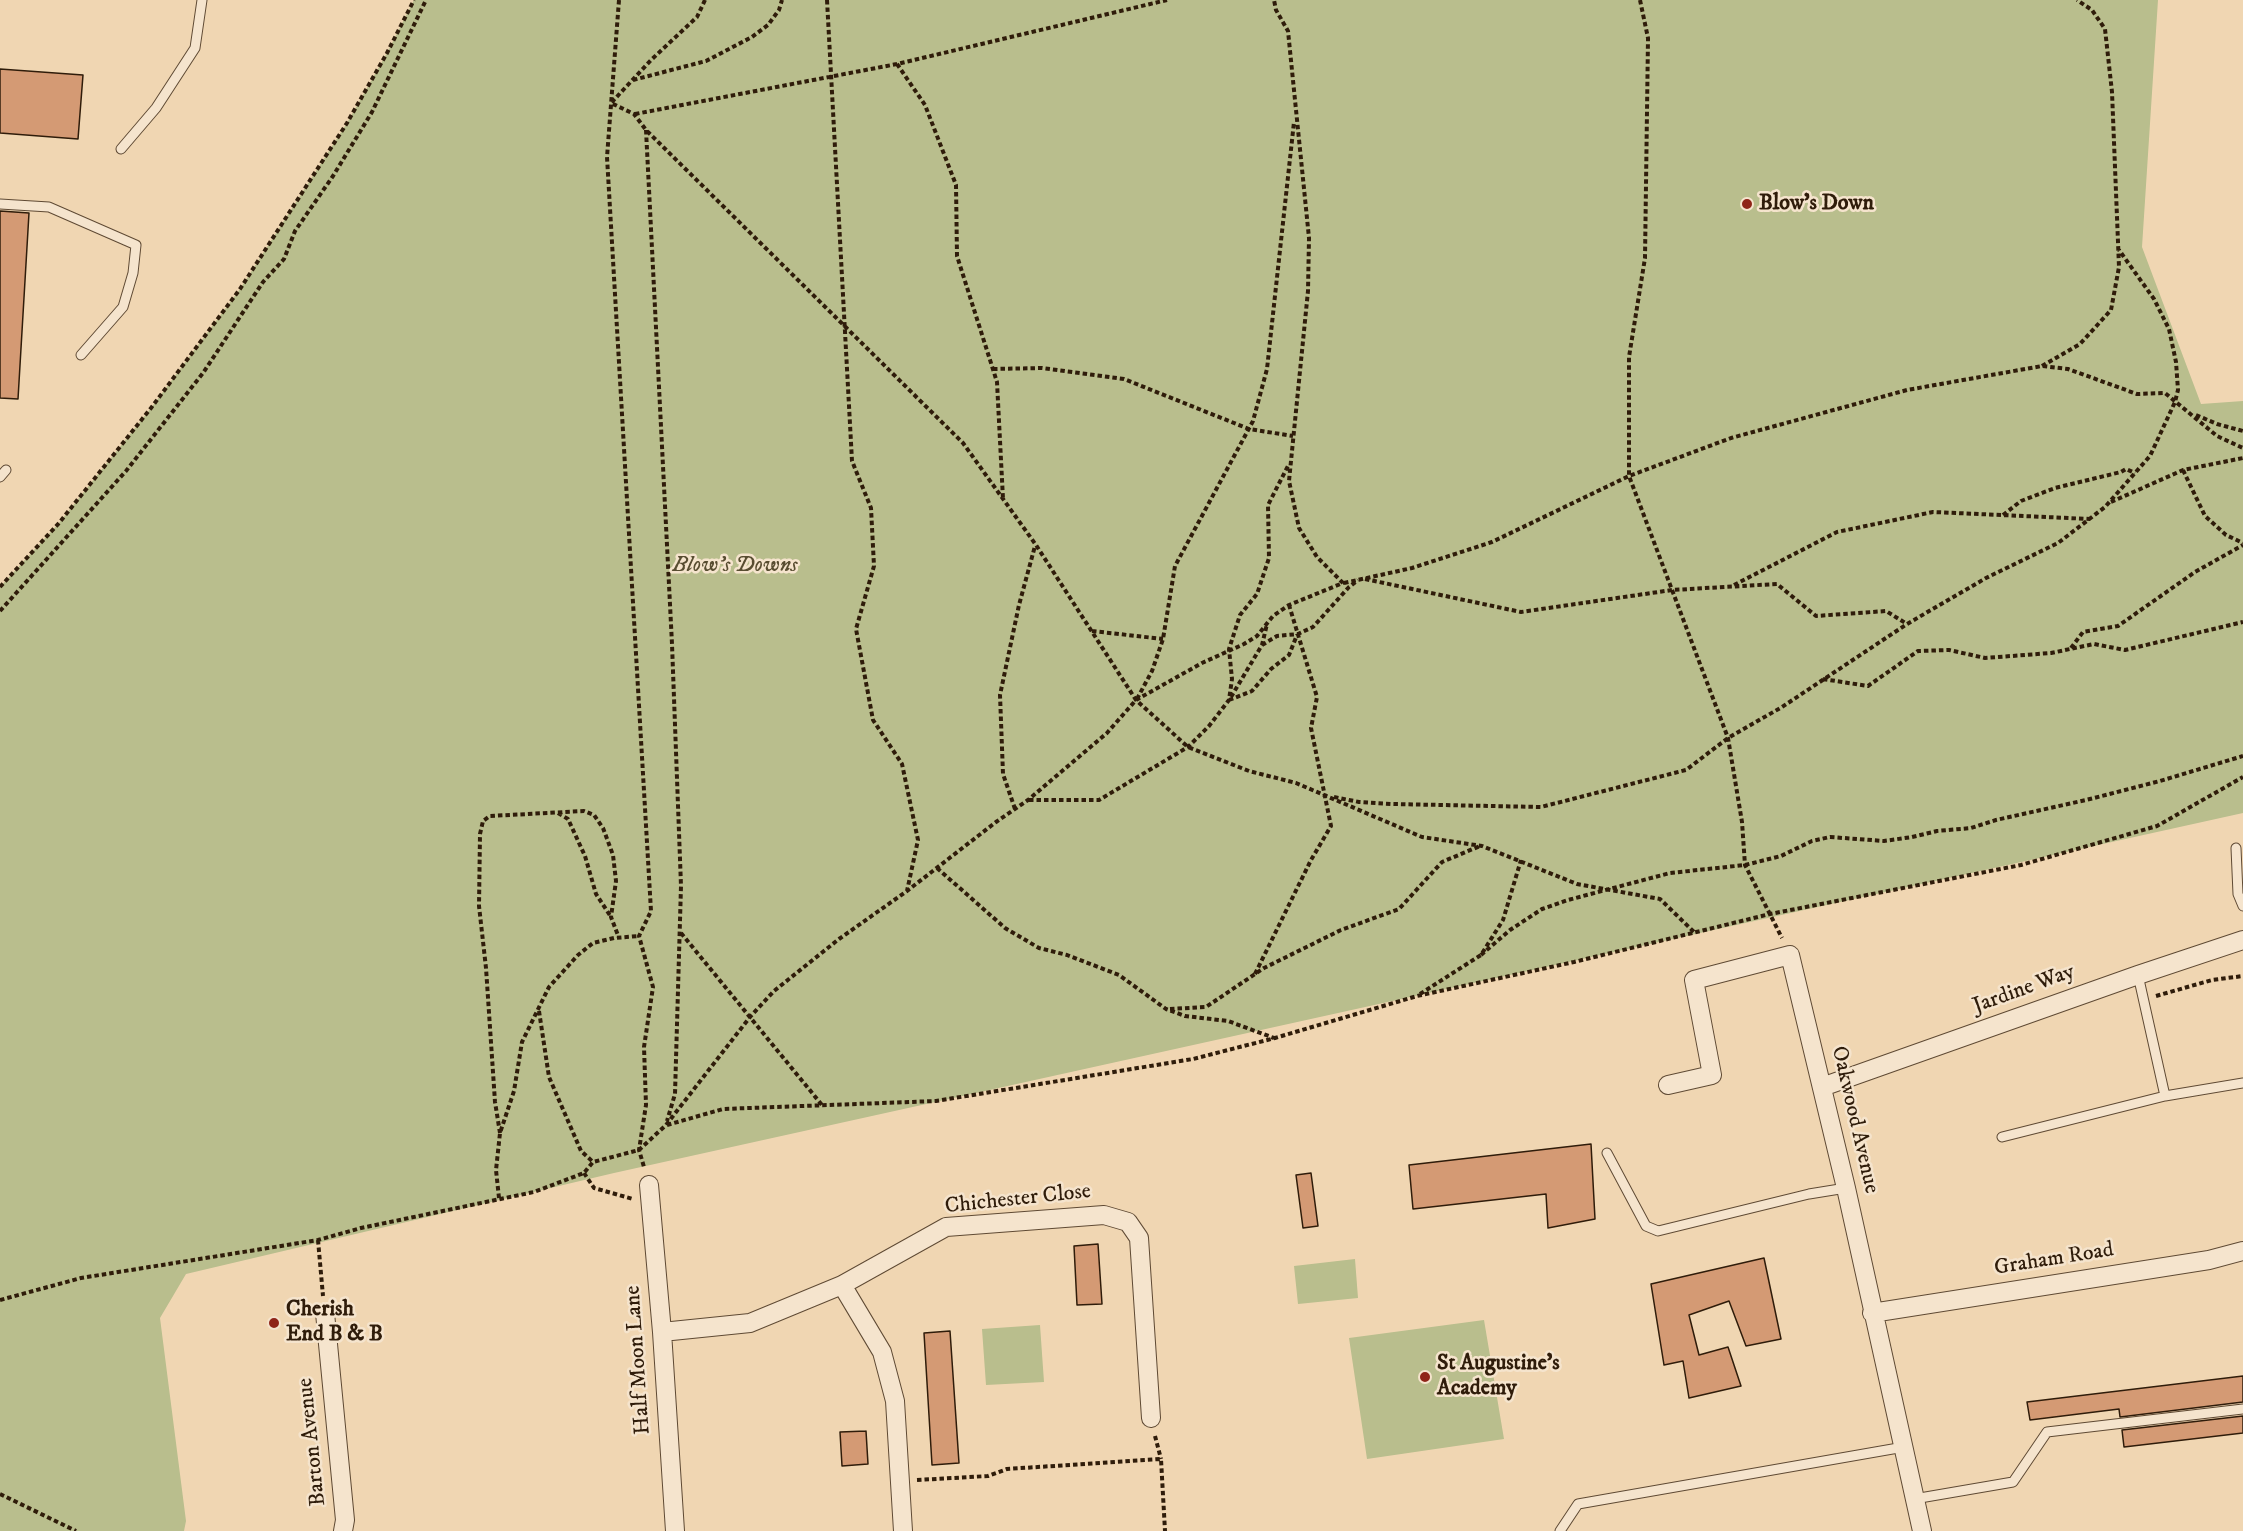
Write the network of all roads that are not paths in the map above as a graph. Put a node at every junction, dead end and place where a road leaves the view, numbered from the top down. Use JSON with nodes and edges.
{"nodes":[{"id":1,"x":202,"y":0,"type":"edge"},
{"id":2,"x":121,"y":149,"type":"dead end"},
{"id":3,"x":0,"y":204,"type":"edge"},
{"id":4,"x":81,"y":355,"type":"dead end"},
{"id":5,"x":2236,"y":848,"type":"dead end"},
{"id":6,"x":2243,"y":906,"type":"edge"},
{"id":7,"x":2243,"y":940,"type":"edge"},
{"id":8,"x":2138,"y":975,"type":"junction"},
{"id":9,"x":2243,"y":1083,"type":"edge"},
{"id":10,"x":1668,"y":1085,"type":"dead end"},
{"id":11,"x":1822,"y":1087,"type":"junction"},
{"id":12,"x":2165,"y":1096,"type":"junction"},
{"id":13,"x":2002,"y":1137,"type":"dead end"},
{"id":14,"x":1607,"y":1153,"type":"dead end"},
{"id":15,"x":1846,"y":1188,"type":"junction"},
{"id":16,"x":649,"y":1192,"type":"road end"},
{"id":17,"x":2243,"y":1251,"type":"edge"},
{"id":18,"x":842,"y":1285,"type":"junction"},
{"id":19,"x":324,"y":1309,"type":"road end"},
{"id":20,"x":1872,"y":1313,"type":"junction"},
{"id":21,"x":662,"y":1332,"type":"junction"},
{"id":22,"x":2243,"y":1409,"type":"edge"},
{"id":23,"x":1150,"y":1418,"type":"dead end"},
{"id":24,"x":1904,"y":1446,"type":"junction"},
{"id":25,"x":1914,"y":1499,"type":"junction"},
{"id":26,"x":1918,"y":1530,"type":"edge"},
{"id":27,"x":344,"y":1531,"type":"edge"},
{"id":28,"x":675,"y":1531,"type":"edge"},
{"id":29,"x":903,"y":1531,"type":"edge"},
{"id":30,"x":1560,"y":1531,"type":"edge"}],
"edges":[{"from":1,"to":2,"type":"lane"},
{"from":3,"to":4,"type":"lane"},
{"from":5,"to":6,"type":"lane"},
{"from":7,"to":8,"type":"street","name":"Jardine Way"},
{"from":8,"to":11,"type":"street","name":"Jardine Way"},
{"from":8,"to":12,"type":"lane"},
{"from":9,"to":12,"type":"lane"},
{"from":10,"to":11,"type":"street","name":"Oakwood Avenue"},
{"from":11,"to":15,"type":"street","name":"Oakwood Avenue"},
{"from":12,"to":13,"type":"lane"},
{"from":14,"to":15,"type":"lane"},
{"from":15,"to":20,"type":"street","name":"Oakwood Avenue"},
{"from":16,"to":21,"type":"street","name":"Half Moon Lane"},
{"from":17,"to":20,"type":"street","name":"Graham Road"},
{"from":18,"to":21,"type":"street","name":"Chichester Close"},
{"from":18,"to":23,"type":"street","name":"Chichester Close"},
{"from":18,"to":29,"type":"street"},
{"from":19,"to":27,"type":"street","name":"Barton Avenue"},
{"from":20,"to":24,"type":"street","name":"Oakwood Avenue"},
{"from":21,"to":28,"type":"street","name":"Half Moon Lane"},
{"from":22,"to":25,"type":"lane"},
{"from":24,"to":25,"type":"street","name":"Oakwood Avenue"},
{"from":24,"to":30,"type":"lane"},
{"from":25,"to":26,"type":"street","name":"Oakwood Avenue"}]}
